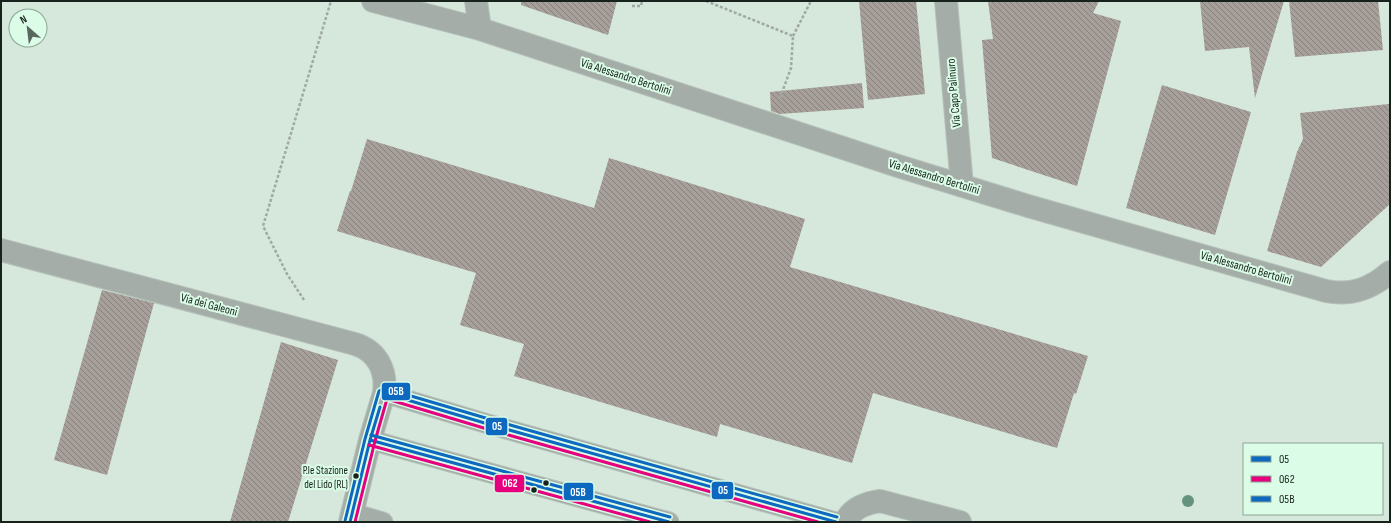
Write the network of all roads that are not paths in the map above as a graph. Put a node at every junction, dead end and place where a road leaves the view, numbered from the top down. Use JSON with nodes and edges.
{"nodes":[{"id":1,"x":373,"y":1,"type":"edge"},
{"id":2,"x":476,"y":1,"type":"edge"},
{"id":3,"x":946,"y":1,"type":"edge"},
{"id":4,"x":480,"y":29,"type":"junction"},
{"id":5,"x":962,"y":186,"type":"junction"},
{"id":6,"x":1,"y":250,"type":"edge"},
{"id":7,"x":1390,"y":272,"type":"edge"},
{"id":8,"x":384,"y":393,"type":"junction"},
{"id":9,"x":370,"y":440,"type":"junction"},
{"id":10,"x":351,"y":517,"type":"edge"},
{"id":11,"x":383,"y":522,"type":"edge"},
{"id":12,"x":669,"y":522,"type":"edge"},
{"id":13,"x":836,"y":522,"type":"edge"},
{"id":14,"x":846,"y":522,"type":"edge"},
{"id":15,"x":960,"y":522,"type":"edge"}],
"edges":[{"from":1,"to":4,"type":"street","name":"Via Alessandro Bertolini"},
{"from":2,"to":4,"type":"street"},
{"from":3,"to":5,"type":"street","name":"Via Capo Palinuro"},
{"from":4,"to":5,"type":"street","name":"Via Alessandro Bertolini"},
{"from":5,"to":7,"type":"street","name":"Via Alessandro Bertolini"},
{"from":6,"to":8,"type":"street","name":"Via dei Galeoni"},
{"from":8,"to":9,"type":"street","name":"Via dei Galeoni"},
{"from":8,"to":13,"type":"lane"},
{"from":9,"to":10,"type":"street","name":"Via dei Galeoni"},
{"from":9,"to":12,"type":"lane"},
{"from":10,"to":11,"type":"lane"},
{"from":14,"to":15,"type":"street"}]}
